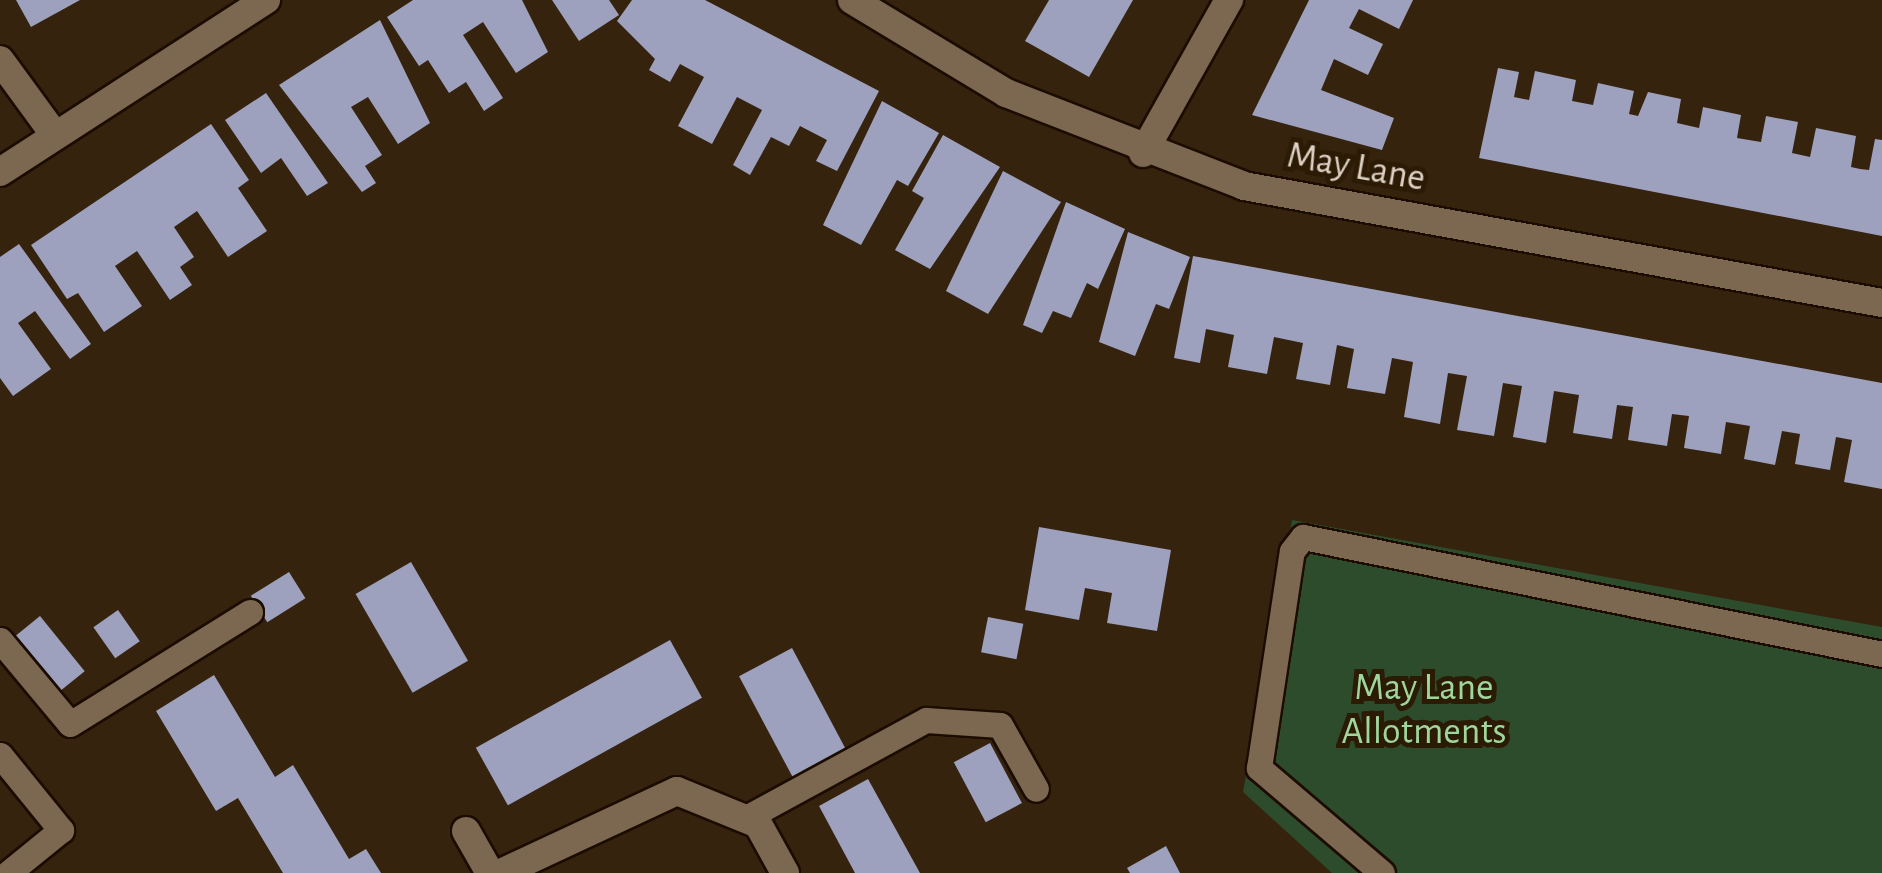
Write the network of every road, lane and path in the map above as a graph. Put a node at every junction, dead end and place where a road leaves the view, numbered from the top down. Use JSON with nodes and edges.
{"nodes":[{"id":1,"x":266,"y":0,"type":"edge"},
{"id":2,"x":852,"y":0,"type":"edge"},
{"id":3,"x":1228,"y":0,"type":"edge"},
{"id":4,"x":0,"y":60,"type":"edge"},
{"id":5,"x":54,"y":134,"type":"junction"},
{"id":6,"x":1144,"y":154,"type":"junction"},
{"id":7,"x":0,"y":172,"type":"edge"},
{"id":8,"x":1882,"y":303,"type":"edge"},
{"id":9,"x":250,"y":612,"type":"dead end"},
{"id":10,"x":0,"y":640,"type":"edge"},
{"id":11,"x":1882,"y":654,"type":"edge"},
{"id":12,"x":0,"y":755,"type":"edge"},
{"id":13,"x":1036,"y":789,"type":"dead end"},
{"id":14,"x":746,"y":818,"type":"junction"},
{"id":15,"x":466,"y":831,"type":"dead end"},
{"id":16,"x":8,"y":873,"type":"edge"},
{"id":17,"x":490,"y":873,"type":"edge"},
{"id":18,"x":501,"y":873,"type":"edge"},
{"id":19,"x":784,"y":873,"type":"edge"},
{"id":20,"x":1382,"y":873,"type":"edge"}],
"edges":[{"from":1,"to":5,"type":"street"},
{"from":2,"to":6,"type":"street","name":"May Lane"},
{"from":3,"to":6,"type":"street"},
{"from":4,"to":5,"type":"street"},
{"from":5,"to":7,"type":"street"},
{"from":6,"to":8,"type":"street","name":"May Lane"},
{"from":9,"to":10,"type":"lane"},
{"from":11,"to":20,"type":"lane"},
{"from":12,"to":16,"type":"lane"},
{"from":13,"to":14,"type":"lane"},
{"from":14,"to":18,"type":"street"},
{"from":14,"to":19,"type":"street"},
{"from":15,"to":17,"type":"street"}]}
